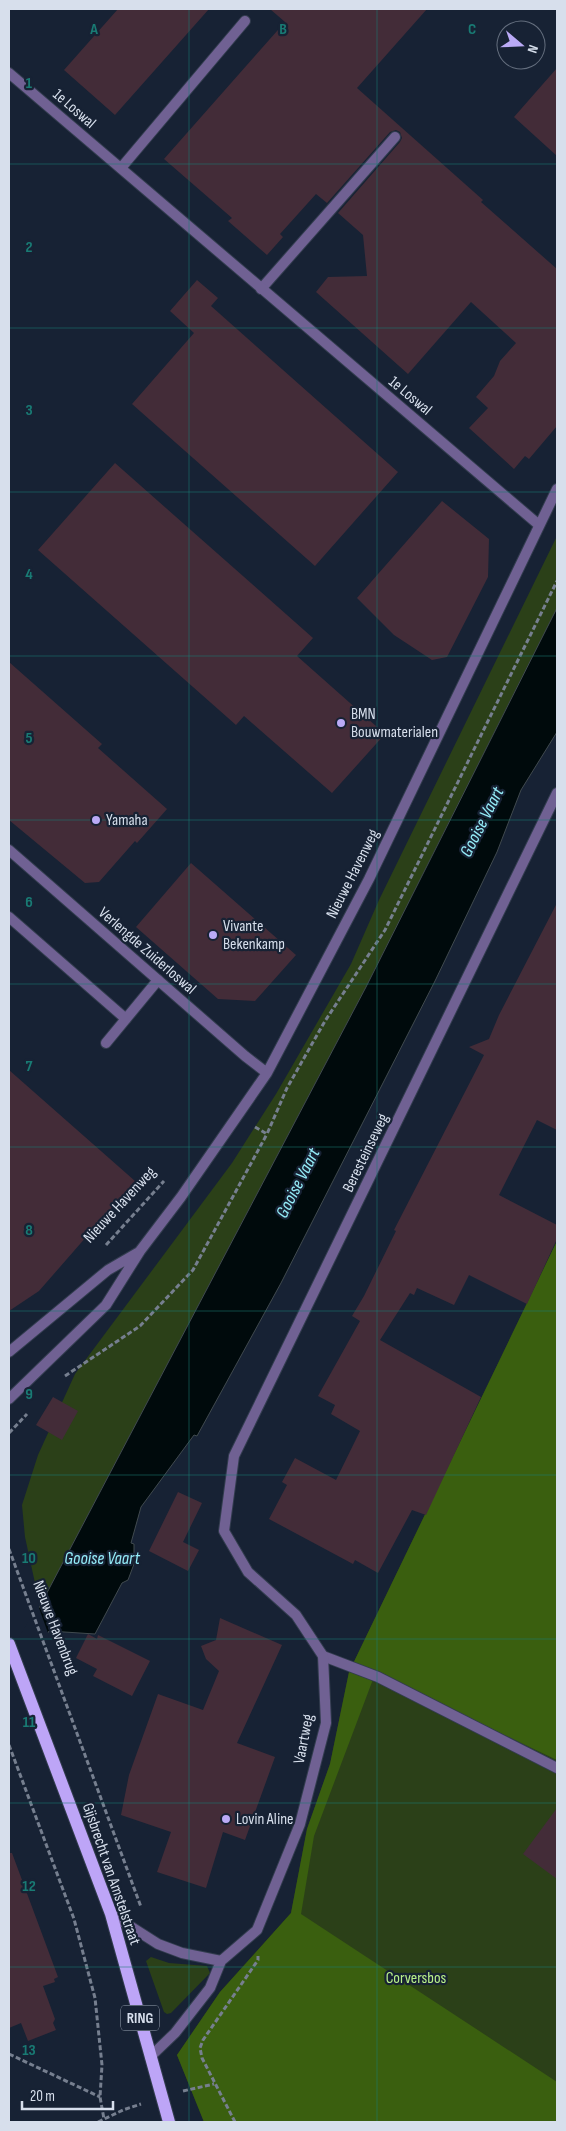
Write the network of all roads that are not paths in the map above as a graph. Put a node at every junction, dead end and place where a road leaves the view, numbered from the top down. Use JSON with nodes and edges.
{"nodes":[{"id":1,"x":245,"y":21,"type":"dead end"},
{"id":2,"x":9,"y":73,"type":"edge"},
{"id":3,"x":395,"y":137,"type":"dead end"},
{"id":4,"x":121,"y":168,"type":"junction"},
{"id":5,"x":262,"y":289,"type":"junction"},
{"id":6,"x":557,"y":489,"type":"edge"},
{"id":7,"x":539,"y":525,"type":"junction"},
{"id":8,"x":557,"y":793,"type":"edge"},
{"id":9,"x":9,"y":850,"type":"edge"},
{"id":10,"x":9,"y":917,"type":"edge"},
{"id":11,"x":158,"y":980,"type":"junction"},
{"id":12,"x":126,"y":1019,"type":"junction"},
{"id":13,"x":106,"y":1043,"type":"dead end"},
{"id":14,"x":268,"y":1073,"type":"junction"},
{"id":15,"x":140,"y":1251,"type":"junction"},
{"id":16,"x":9,"y":1352,"type":"edge"},
{"id":17,"x":9,"y":1399,"type":"edge"},
{"id":18,"x":224,"y":1531,"type":"joint"},
{"id":19,"x":9,"y":1644,"type":"edge"},
{"id":20,"x":322,"y":1656,"type":"junction"},
{"id":21,"x":557,"y":1768,"type":"edge"},
{"id":22,"x":111,"y":1914,"type":"junction"},
{"id":23,"x":221,"y":1962,"type":"junction"},
{"id":24,"x":150,"y":2057,"type":"junction"},
{"id":25,"x":169,"y":2122,"type":"edge"}],
"edges":[{"from":1,"to":4,"type":"street"},
{"from":2,"to":4,"type":"street","name":"1e Loswal"},
{"from":3,"to":5,"type":"street"},
{"from":4,"to":5,"type":"street","name":"1e Loswal"},
{"from":5,"to":7,"type":"street","name":"1e Loswal"},
{"from":6,"to":7,"type":"street","name":"Nieuwe Havenweg"},
{"from":7,"to":14,"type":"street","name":"Nieuwe Havenweg"},
{"from":8,"to":18,"type":"street","name":"Beresteinseweg"},
{"from":9,"to":11,"type":"street","name":"Verlengde Zuiderloswal"},
{"from":10,"to":12,"type":"street"},
{"from":11,"to":12,"type":"street"},
{"from":11,"to":14,"type":"street","name":"Verlengde Zuiderloswal"},
{"from":12,"to":13,"type":"street"},
{"from":14,"to":15,"type":"street","name":"Nieuwe Havenweg"},
{"from":15,"to":16,"type":"street","name":"Nieuwe Havenweg"},
{"from":15,"to":17,"type":"street","name":"Nieuwe Havenweg"},
{"from":18,"to":20,"type":"street","name":"Vaartweg"},
{"from":19,"to":22,"type":"main road","name":"Gijsbrecht van Amstelstraat","number":"RING"},
{"from":20,"to":21,"type":"street"},
{"from":20,"to":23,"type":"street","name":"Vaartweg"},
{"from":22,"to":23,"type":"street"},
{"from":22,"to":24,"type":"main road","name":"Gijsbrecht van Amstelstraat","number":"RING"},
{"from":23,"to":24,"type":"street","name":"Vaartweg"},
{"from":24,"to":25,"type":"main road","name":"Gijsbrecht van Amstelstraat","number":"RING"}]}
